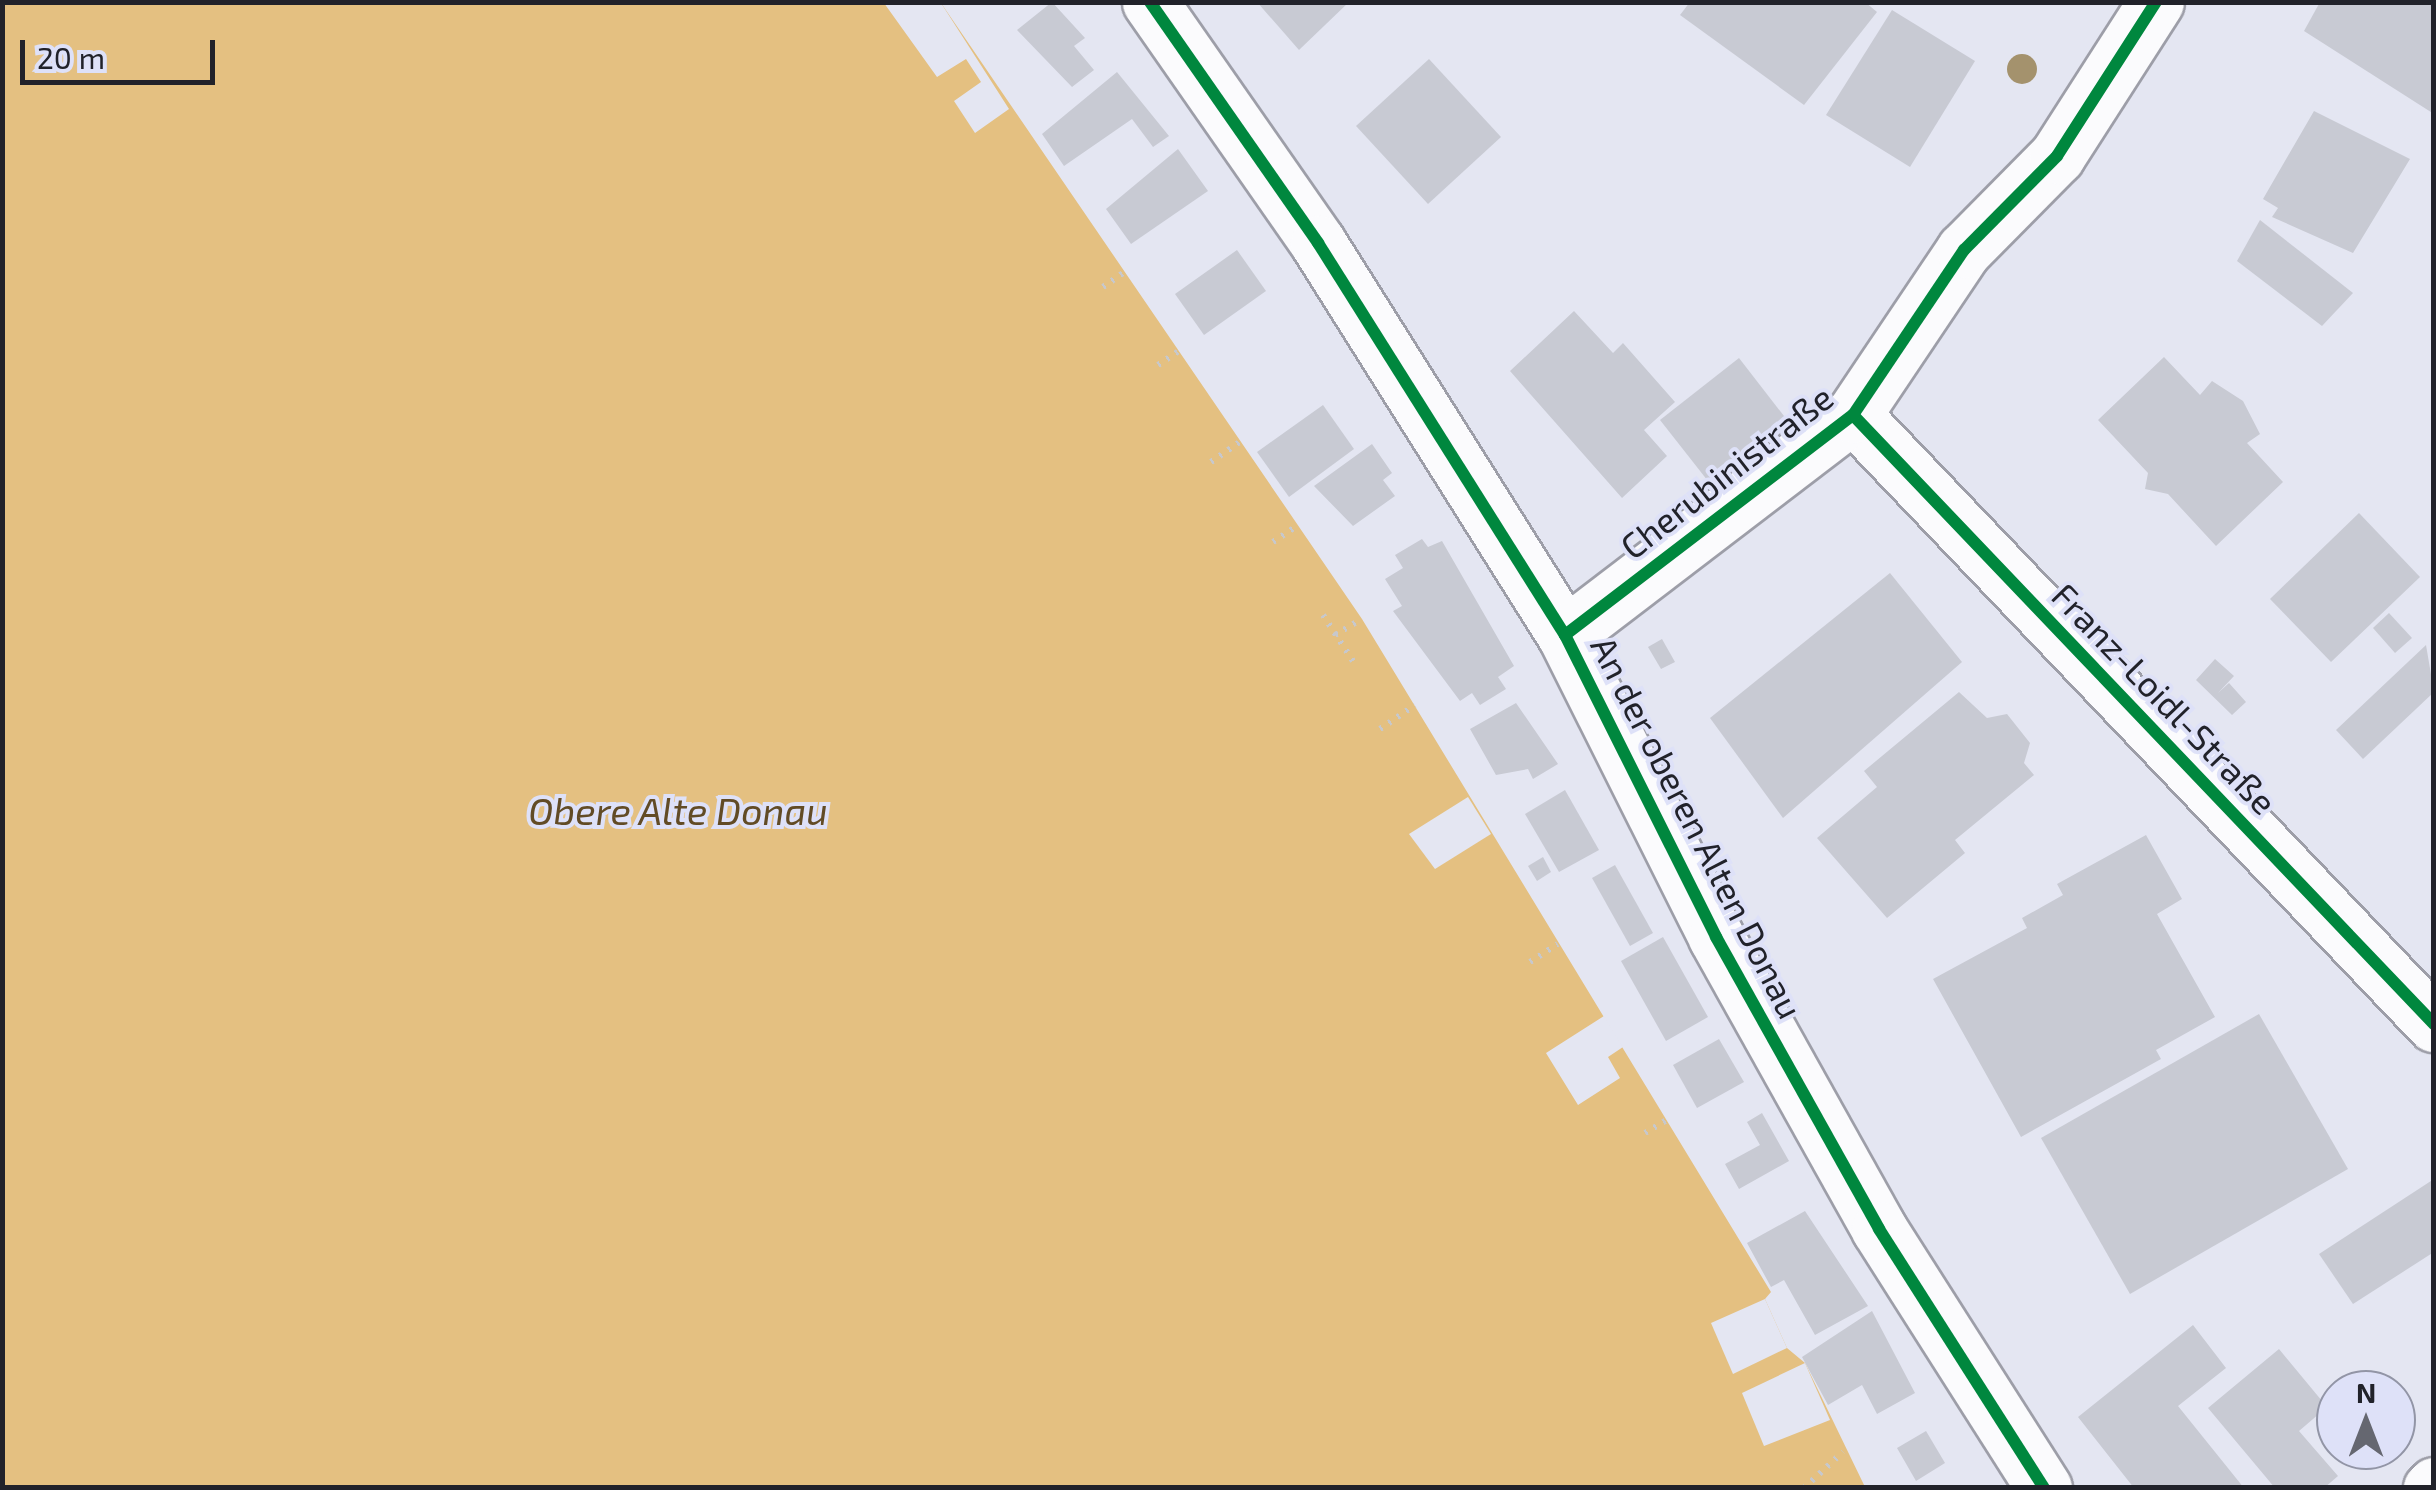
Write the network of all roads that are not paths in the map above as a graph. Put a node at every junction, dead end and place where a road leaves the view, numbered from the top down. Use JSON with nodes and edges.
{"nodes":[{"id":1,"x":1150,"y":2,"type":"edge"},
{"id":2,"x":2156,"y":2,"type":"edge"},
{"id":3,"x":1853,"y":414,"type":"junction"},
{"id":4,"x":1565,"y":635,"type":"junction"},
{"id":5,"x":2434,"y":1024,"type":"edge"},
{"id":6,"x":2044,"y":1488,"type":"edge"}],
"edges":[{"from":1,"to":4,"type":"street","name":"An der oberen Alten Donau"},
{"from":2,"to":3,"type":"street","name":"Cherubinistraße"},
{"from":3,"to":4,"type":"street","name":"Cherubinistraße"},
{"from":3,"to":5,"type":"street","name":"Franz-Loidl-Straße"},
{"from":4,"to":6,"type":"street","name":"An der oberen Alten Donau"}]}
